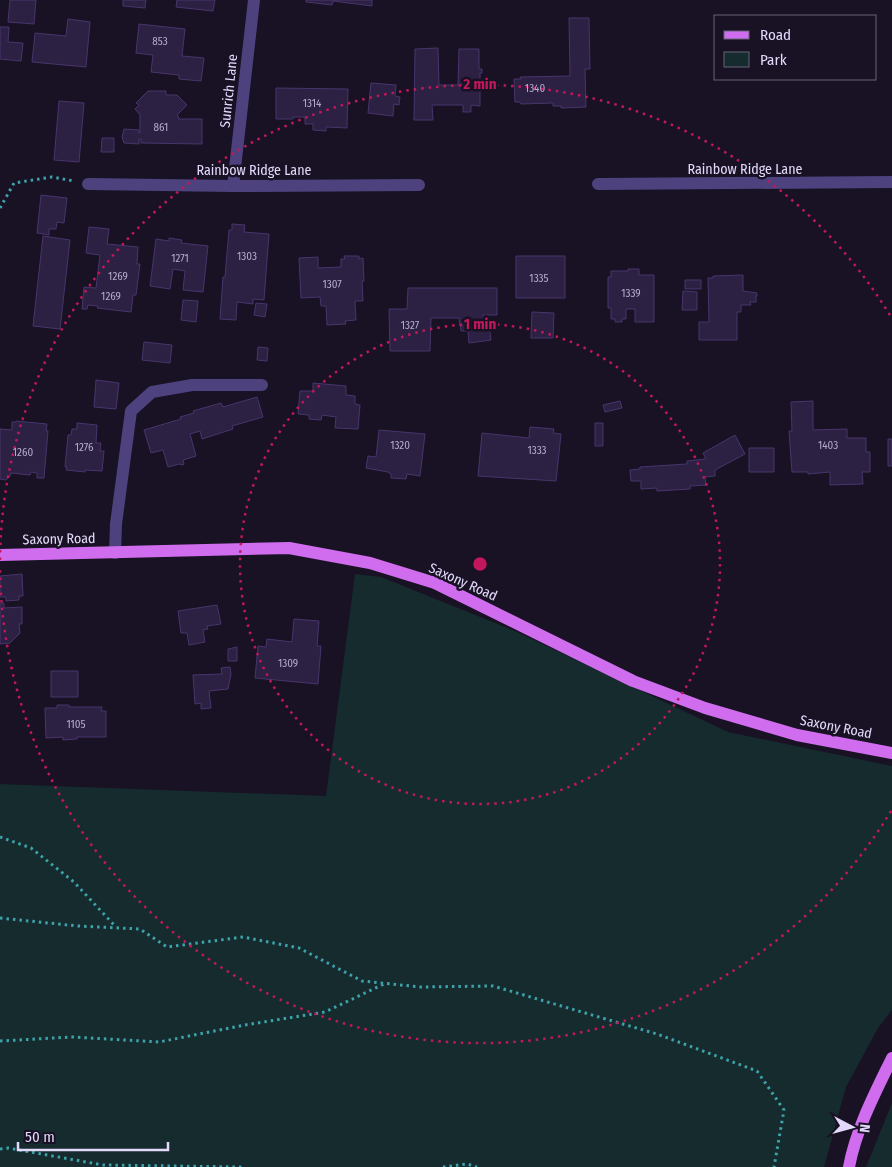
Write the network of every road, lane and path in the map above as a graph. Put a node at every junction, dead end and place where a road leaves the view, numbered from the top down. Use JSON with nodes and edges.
{"nodes":[{"id":1,"x":254,"y":0,"type":"edge"},
{"id":2,"x":892,"y":182,"type":"edge"},
{"id":3,"x":88,"y":184,"type":"joint"},
{"id":4,"x":598,"y":184,"type":"dead end"},
{"id":5,"x":420,"y":185,"type":"dead end"},
{"id":6,"x":234,"y":186,"type":"junction"},
{"id":7,"x":0,"y":208,"type":"edge"},
{"id":8,"x":262,"y":385,"type":"dead end"},
{"id":9,"x":115,"y":553,"type":"junction"},
{"id":10,"x":0,"y":555,"type":"edge"},
{"id":11,"x":892,"y":753,"type":"edge"},
{"id":12,"x":0,"y":837,"type":"edge"},
{"id":13,"x":0,"y":918,"type":"edge"},
{"id":14,"x":116,"y":928,"type":"junction"},
{"id":15,"x":385,"y":984,"type":"junction"},
{"id":16,"x":0,"y":1041,"type":"edge"},
{"id":17,"x":892,"y":1058,"type":"edge"},
{"id":18,"x":0,"y":1149,"type":"edge"},
{"id":19,"x":243,"y":1167,"type":"edge"},
{"id":20,"x":443,"y":1167,"type":"edge"},
{"id":21,"x":477,"y":1167,"type":"edge"},
{"id":22,"x":774,"y":1167,"type":"edge"},
{"id":23,"x":849,"y":1167,"type":"edge"}],
"edges":[{"from":1,"to":6,"type":"street","name":"Sunrich Lane"},
{"from":2,"to":4,"type":"street","name":"Rainbow Ridge Lane"},
{"from":3,"to":6,"type":"street","name":"Rainbow Ridge Lane"},
{"from":3,"to":7,"type":"path"},
{"from":5,"to":6,"type":"street","name":"Rainbow Ridge Lane"},
{"from":8,"to":9,"type":"street"},
{"from":9,"to":10,"type":"main road","name":"Saxony Road"},
{"from":9,"to":11,"type":"main road","name":"Saxony Road"},
{"from":12,"to":14,"type":"path"},
{"from":13,"to":14,"type":"path"},
{"from":14,"to":15,"type":"path"},
{"from":15,"to":16,"type":"path"},
{"from":15,"to":22,"type":"path"},
{"from":17,"to":23,"type":"main road"},
{"from":18,"to":19,"type":"path"},
{"from":20,"to":21,"type":"path"}]}
